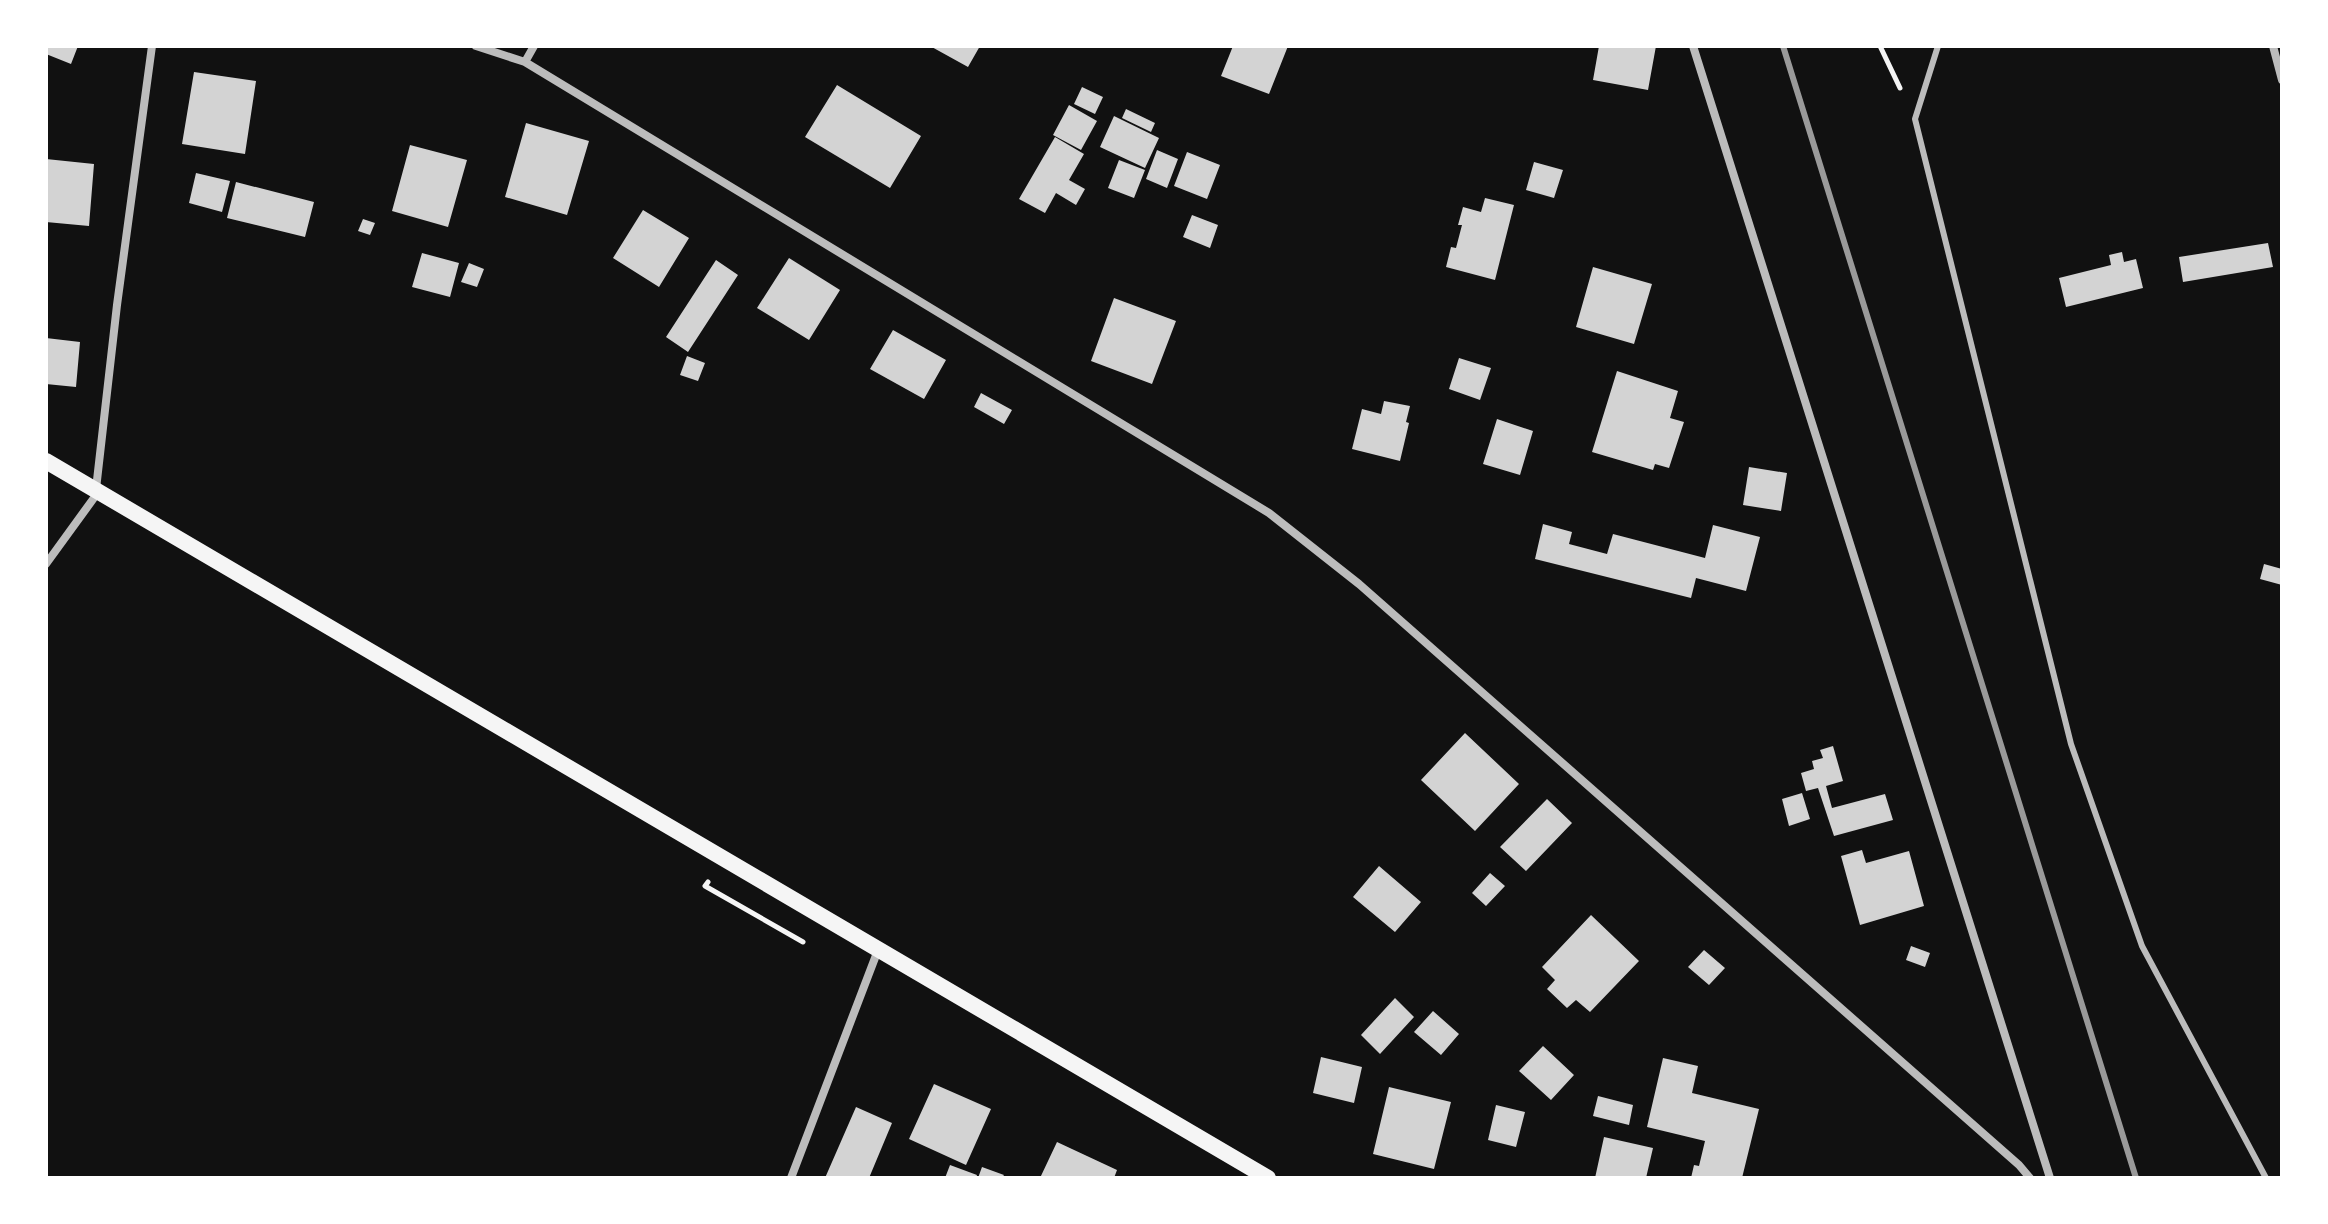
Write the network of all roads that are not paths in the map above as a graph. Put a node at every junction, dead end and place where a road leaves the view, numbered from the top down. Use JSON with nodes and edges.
{"nodes":[{"id":1,"x":152,"y":46,"type":"edge"},
{"id":2,"x":476,"y":46,"type":"edge"},
{"id":3,"x":534,"y":46,"type":"edge"},
{"id":4,"x":1693,"y":46,"type":"edge"},
{"id":5,"x":1938,"y":46,"type":"edge"},
{"id":6,"x":2273,"y":46,"type":"edge"},
{"id":7,"x":525,"y":62,"type":"junction"},
{"id":8,"x":2282,"y":80,"type":"edge"},
{"id":9,"x":46,"y":461,"type":"edge"},
{"id":10,"x":98,"y":490,"type":"junction"},
{"id":11,"x":46,"y":564,"type":"edge"},
{"id":12,"x":878,"y":950,"type":"junction"},
{"id":13,"x":791,"y":1178,"type":"edge"},
{"id":14,"x":1268,"y":1178,"type":"edge"},
{"id":15,"x":2030,"y":1178,"type":"edge"},
{"id":16,"x":2050,"y":1178,"type":"edge"},
{"id":17,"x":2266,"y":1178,"type":"edge"}],
"edges":[{"from":1,"to":10,"type":"street"},
{"from":2,"to":7,"type":"street"},
{"from":3,"to":7,"type":"street"},
{"from":4,"to":16,"type":"street"},
{"from":5,"to":17,"type":"lane"},
{"from":6,"to":8,"type":"street"},
{"from":7,"to":15,"type":"street"},
{"from":9,"to":10,"type":"main road"},
{"from":10,"to":11,"type":"street"},
{"from":10,"to":12,"type":"main road"},
{"from":12,"to":13,"type":"street"},
{"from":12,"to":14,"type":"main road"}]}
